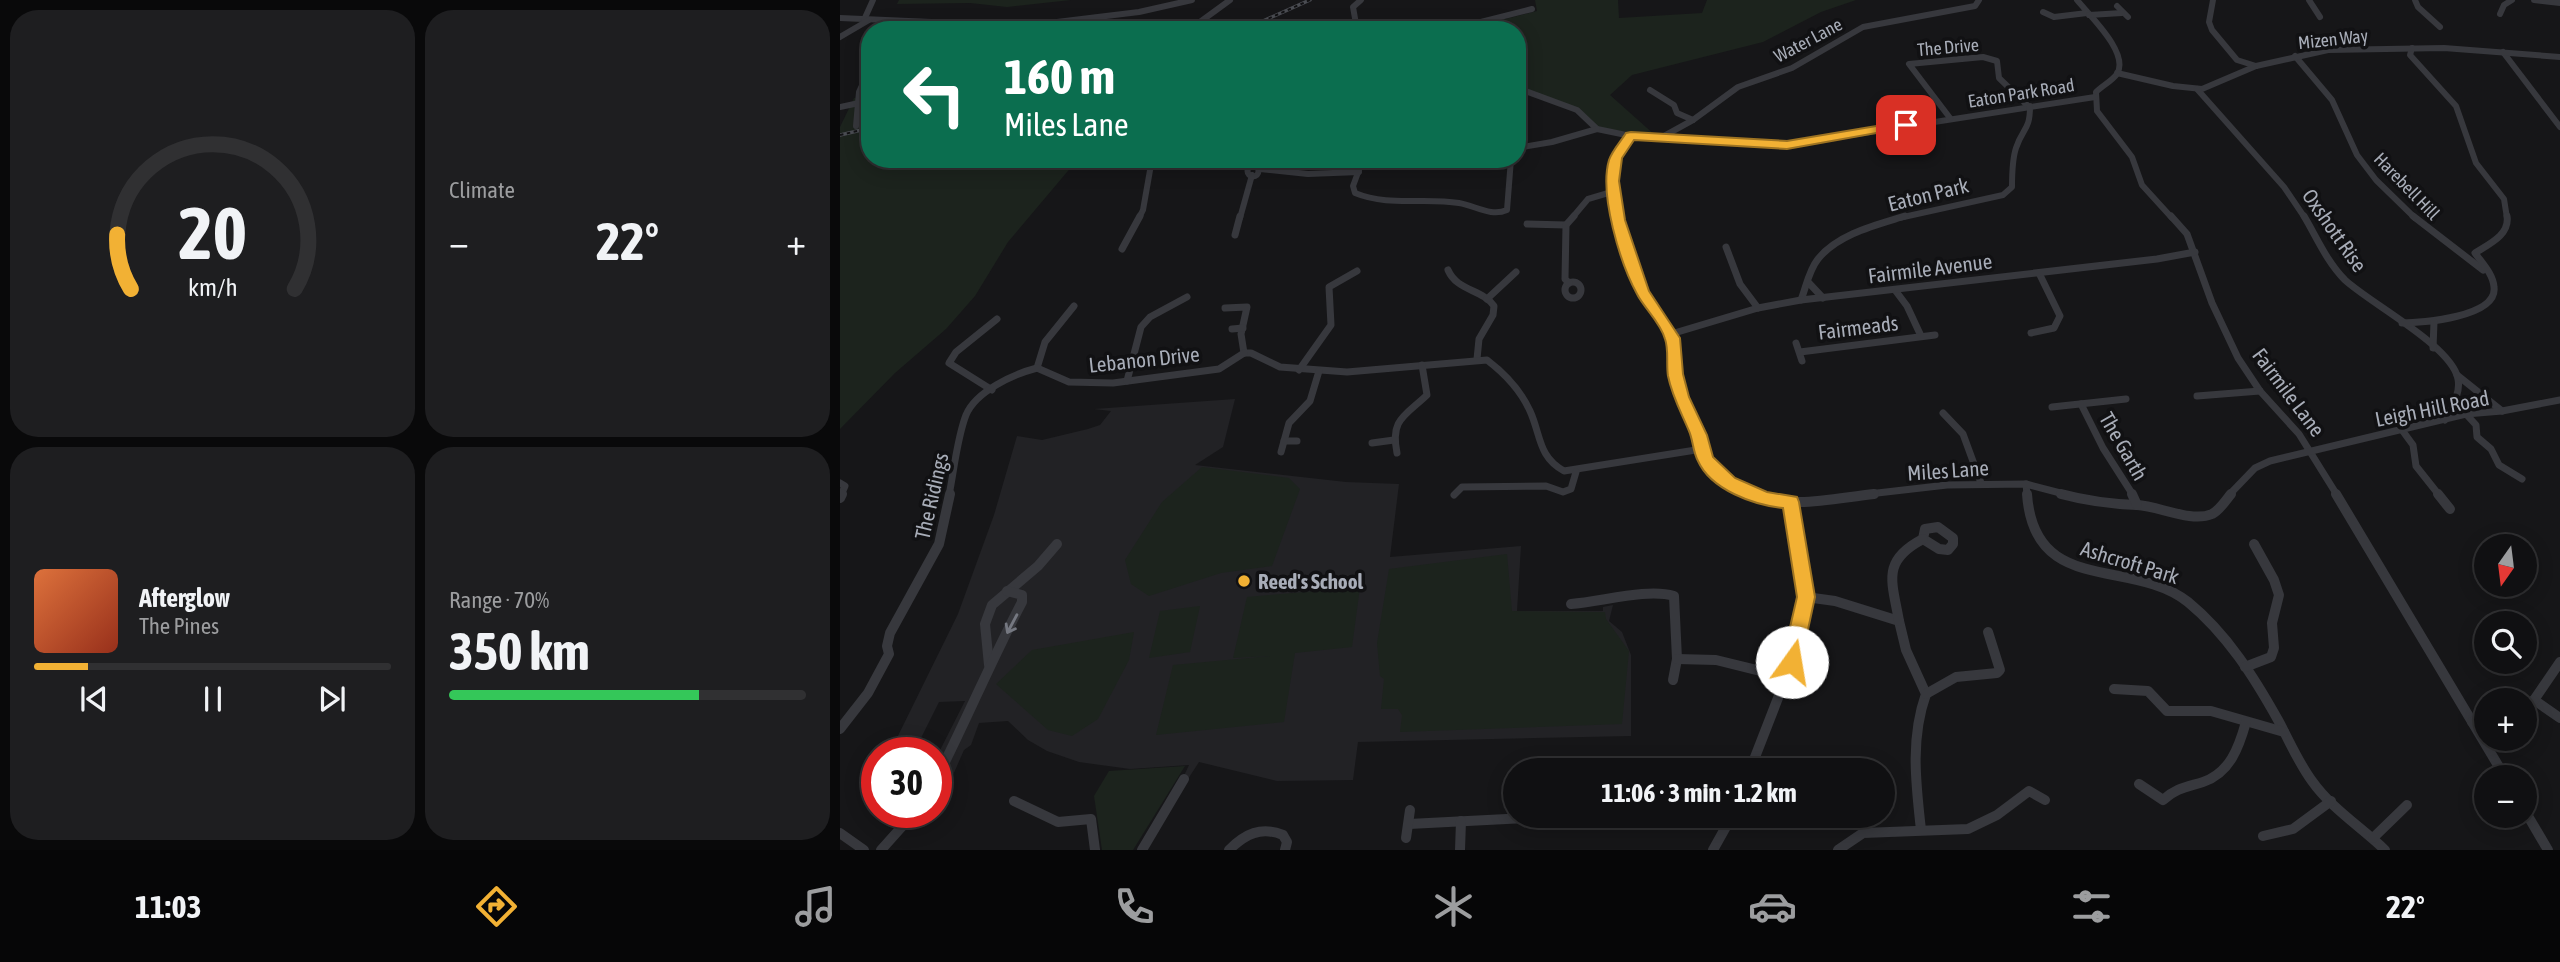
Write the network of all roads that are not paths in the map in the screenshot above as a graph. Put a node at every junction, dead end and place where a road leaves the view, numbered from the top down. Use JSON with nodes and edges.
{"nodes":[{"id":1,"x":873,"y":0,"type":"edge"},
{"id":2,"x":1150,"y":0,"type":"edge"},
{"id":3,"x":1192,"y":0,"type":"edge"},
{"id":4,"x":1230,"y":0,"type":"edge"},
{"id":5,"x":1361,"y":0,"type":"edge"},
{"id":6,"x":1979,"y":0,"type":"edge"},
{"id":7,"x":2077,"y":0,"type":"edge"},
{"id":8,"x":2213,"y":0,"type":"edge"},
{"id":9,"x":2309,"y":0,"type":"edge"},
{"id":10,"x":2415,"y":0,"type":"edge"},
{"id":11,"x":2512,"y":0,"type":"edge"},
{"id":12,"x":2534,"y":0,"type":"edge"},
{"id":13,"x":2560,"y":4,"type":"edge"},
{"id":14,"x":2117,"y":6,"type":"dead end"},
{"id":15,"x":1532,"y":9,"type":"dead end"},
{"id":16,"x":1141,"y":12,"type":"junction"},
{"id":17,"x":2043,"y":12,"type":"dead end"},
{"id":18,"x":2122,"y":13,"type":"junction"},
{"id":19,"x":2088,"y":14,"type":"junction"},
{"id":20,"x":2500,"y":15,"type":"dead end"},
{"id":21,"x":2128,"y":17,"type":"dead end"},
{"id":22,"x":2320,"y":17,"type":"dead end"},
{"id":23,"x":840,"y":18,"type":"edge"},
{"id":24,"x":866,"y":21,"type":"joint"},
{"id":25,"x":1066,"y":21,"type":"edge"},
{"id":26,"x":1201,"y":21,"type":"edge"},
{"id":27,"x":1356,"y":21,"type":"edge"},
{"id":28,"x":1485,"y":21,"type":"edge"},
{"id":29,"x":861,"y":24,"type":"edge"},
{"id":30,"x":2440,"y":27,"type":"dead end"},
{"id":31,"x":840,"y":37,"type":"edge"},
{"id":32,"x":2411,"y":51,"type":"junction"},
{"id":33,"x":2503,"y":52,"type":"junction"},
{"id":34,"x":2295,"y":56,"type":"junction"},
{"id":35,"x":2560,"y":57,"type":"edge"},
{"id":36,"x":2237,"y":60,"type":"junction"},
{"id":37,"x":2273,"y":61,"type":"junction"},
{"id":38,"x":2256,"y":66,"type":"junction"},
{"id":39,"x":2306,"y":68,"type":"junction"},
{"id":40,"x":2242,"y":72,"type":"junction"},
{"id":41,"x":2117,"y":73,"type":"junction"},
{"id":42,"x":861,"y":88,"type":"edge"},
{"id":43,"x":2197,"y":89,"type":"junction"},
{"id":44,"x":1650,"y":90,"type":"dead end"},
{"id":45,"x":1526,"y":91,"type":"edge"},
{"id":46,"x":2095,"y":97,"type":"junction"},
{"id":47,"x":859,"y":103,"type":"junction"},
{"id":48,"x":2029,"y":106,"type":"junction"},
{"id":49,"x":840,"y":107,"type":"edge"},
{"id":50,"x":1950,"y":118,"type":"junction"},
{"id":51,"x":1693,"y":120,"type":"junction"},
{"id":52,"x":861,"y":122,"type":"edge"},
{"id":53,"x":2560,"y":127,"type":"edge"},
{"id":54,"x":1597,"y":129,"type":"junction"},
{"id":55,"x":1631,"y":136,"type":"junction"},
{"id":56,"x":1661,"y":138,"type":"junction"},
{"id":57,"x":1526,"y":146,"type":"edge"},
{"id":58,"x":1150,"y":168,"type":"edge"},
{"id":59,"x":1248,"y":168,"type":"edge"},
{"id":60,"x":1360,"y":168,"type":"edge"},
{"id":61,"x":1510,"y":168,"type":"edge"},
{"id":62,"x":1260,"y":169,"type":"joint"},
{"id":63,"x":1359,"y":172,"type":"junction"},
{"id":64,"x":1252,"y":175,"type":"junction"},
{"id":65,"x":1615,"y":191,"type":"junction"},
{"id":66,"x":1527,"y":224,"type":"dead end"},
{"id":67,"x":1566,"y":225,"type":"junction"},
{"id":68,"x":1235,"y":234,"type":"dead end"},
{"id":69,"x":1726,"y":247,"type":"dead end"},
{"id":70,"x":1122,"y":249,"type":"dead end"},
{"id":71,"x":2195,"y":252,"type":"junction"},
{"id":72,"x":2459,"y":252,"type":"junction"},
{"id":73,"x":2475,"y":253,"type":"junction"},
{"id":74,"x":1357,"y":271,"type":"dead end"},
{"id":75,"x":2486,"y":271,"type":"junction"},
{"id":76,"x":1516,"y":272,"type":"dead end"},
{"id":77,"x":2039,"y":273,"type":"junction"},
{"id":78,"x":1440,"y":279,"type":"dead end"},
{"id":79,"x":1508,"y":280,"type":"junction"},
{"id":80,"x":1808,"y":282,"type":"junction"},
{"id":81,"x":1569,"y":283,"type":"dead end"},
{"id":82,"x":1516,"y":284,"type":"dead end"},
{"id":83,"x":1895,"y":290,"type":"junction"},
{"id":84,"x":1187,"y":297,"type":"dead end"},
{"id":85,"x":1823,"y":298,"type":"junction"},
{"id":86,"x":1487,"y":299,"type":"junction"},
{"id":87,"x":1801,"y":300,"type":"junction"},
{"id":88,"x":1074,"y":306,"type":"dead end"},
{"id":89,"x":1224,"y":308,"type":"dead end"},
{"id":90,"x":1758,"y":308,"type":"junction"},
{"id":91,"x":997,"y":319,"type":"dead end"},
{"id":92,"x":2434,"y":321,"type":"junction"},
{"id":93,"x":2400,"y":323,"type":"junction"},
{"id":94,"x":1243,"y":328,"type":"junction"},
{"id":95,"x":1232,"y":329,"type":"dead end"},
{"id":96,"x":2031,"y":333,"type":"dead end"},
{"id":97,"x":1671,"y":334,"type":"junction"},
{"id":98,"x":1935,"y":335,"type":"dead end"},
{"id":99,"x":1922,"y":336,"type":"junction"},
{"id":100,"x":2434,"y":348,"type":"junction"},
{"id":101,"x":1244,"y":353,"type":"junction"},
{"id":102,"x":1478,"y":359,"type":"junction"},
{"id":103,"x":1802,"y":361,"type":"dead end"},
{"id":104,"x":1422,"y":365,"type":"junction"},
{"id":105,"x":1037,"y":368,"type":"junction"},
{"id":106,"x":1299,"y":370,"type":"junction"},
{"id":107,"x":1319,"y":371,"type":"junction"},
{"id":108,"x":2457,"y":375,"type":"junction"},
{"id":109,"x":1127,"y":381,"type":"junction"},
{"id":110,"x":992,"y":390,"type":"junction"},
{"id":111,"x":2259,"y":391,"type":"junction"},
{"id":112,"x":2197,"y":396,"type":"dead end"},
{"id":113,"x":2126,"y":399,"type":"dead end"},
{"id":114,"x":2560,"y":400,"type":"edge"},
{"id":115,"x":2081,"y":404,"type":"junction"},
{"id":116,"x":2050,"y":407,"type":"dead end"},
{"id":117,"x":2502,"y":411,"type":"junction"},
{"id":118,"x":1943,"y":413,"type":"dead end"},
{"id":119,"x":2466,"y":414,"type":"junction"},
{"id":120,"x":2445,"y":421,"type":"junction"},
{"id":121,"x":2402,"y":430,"type":"junction"},
{"id":122,"x":1394,"y":440,"type":"junction"},
{"id":123,"x":1284,"y":441,"type":"junction"},
{"id":124,"x":1297,"y":441,"type":"dead end"},
{"id":125,"x":1372,"y":443,"type":"dead end"},
{"id":126,"x":1702,"y":449,"type":"junction"},
{"id":127,"x":1281,"y":452,"type":"dead end"},
{"id":128,"x":1396,"y":453,"type":"dead end"},
{"id":129,"x":2312,"y":453,"type":"junction"},
{"id":130,"x":1576,"y":472,"type":"junction"},
{"id":131,"x":2522,"y":479,"type":"dead end"},
{"id":132,"x":840,"y":483,"type":"edge"},
{"id":133,"x":1980,"y":483,"type":"junction"},
{"id":134,"x":2026,"y":484,"type":"junction"},
{"id":135,"x":1454,"y":495,"type":"dead end"},
{"id":136,"x":840,"y":498,"type":"edge"},
{"id":137,"x":1791,"y":502,"type":"junction"},
{"id":138,"x":2137,"y":505,"type":"junction"},
{"id":139,"x":2451,"y":509,"type":"dead end"},
{"id":140,"x":1923,"y":538,"type":"dead end"},
{"id":141,"x":1057,"y":544,"type":"dead end"},
{"id":142,"x":2253,"y":544,"type":"dead end"},
{"id":143,"x":1007,"y":591,"type":"junction"},
{"id":144,"x":1584,"y":592,"type":"dead end"},
{"id":145,"x":1806,"y":597,"type":"junction"},
{"id":146,"x":1586,"y":603,"type":"junction"},
{"id":147,"x":1571,"y":604,"type":"dead end"},
{"id":148,"x":1899,"y":621,"type":"junction"},
{"id":149,"x":1989,"y":632,"type":"dead end"},
{"id":150,"x":1677,"y":659,"type":"junction"},
{"id":151,"x":2560,"y":662,"type":"edge"},
{"id":152,"x":989,"y":666,"type":"junction"},
{"id":153,"x":2245,"y":667,"type":"junction"},
{"id":154,"x":1786,"y":677,"type":"junction"},
{"id":155,"x":1673,"y":680,"type":"dead end"},
{"id":156,"x":2115,"y":689,"type":"dead end"},
{"id":157,"x":2537,"y":692,"type":"edge"},
{"id":158,"x":1926,"y":694,"type":"junction"},
{"id":159,"x":2537,"y":707,"type":"edge"},
{"id":160,"x":2560,"y":718,"type":"edge"},
{"id":161,"x":2246,"y":722,"type":"junction"},
{"id":162,"x":2472,"y":722,"type":"joint"},
{"id":163,"x":840,"y":729,"type":"edge"},
{"id":164,"x":2284,"y":732,"type":"junction"},
{"id":165,"x":952,"y":748,"type":"edge"},
{"id":166,"x":1756,"y":758,"type":"edge"},
{"id":167,"x":2498,"y":765,"type":"edge"},
{"id":168,"x":1184,"y":779,"type":"dead end"},
{"id":169,"x":2138,"y":784,"type":"dead end"},
{"id":170,"x":2045,"y":800,"type":"dead end"},
{"id":171,"x":1014,"y":801,"type":"dead end"},
{"id":172,"x":2331,"y":801,"type":"junction"},
{"id":173,"x":2407,"y":805,"type":"dead end"},
{"id":174,"x":1410,"y":810,"type":"dead end"},
{"id":175,"x":1503,"y":819,"type":"edge"},
{"id":176,"x":1461,"y":821,"type":"junction"},
{"id":177,"x":1409,"y":824,"type":"junction"},
{"id":178,"x":901,"y":828,"type":"edge"},
{"id":179,"x":1725,"y":828,"type":"edge"},
{"id":180,"x":2535,"y":828,"type":"edge"},
{"id":181,"x":1920,"y":830,"type":"junction"},
{"id":182,"x":840,"y":833,"type":"edge"},
{"id":183,"x":2263,"y":836,"type":"dead end"},
{"id":184,"x":1406,"y":838,"type":"dead end"},
{"id":185,"x":2373,"y":838,"type":"junction"},
{"id":186,"x":864,"y":850,"type":"edge"},
{"id":187,"x":881,"y":850,"type":"edge"},
{"id":188,"x":1095,"y":850,"type":"edge"},
{"id":189,"x":1142,"y":850,"type":"edge"},
{"id":190,"x":1229,"y":850,"type":"edge"},
{"id":191,"x":1285,"y":850,"type":"edge"},
{"id":192,"x":1460,"y":850,"type":"edge"},
{"id":193,"x":1713,"y":850,"type":"edge"},
{"id":194,"x":1838,"y":850,"type":"edge"},
{"id":195,"x":2385,"y":850,"type":"edge"},
{"id":196,"x":2548,"y":850,"type":"edge"}],
"edges":[{"from":1,"to":24,"type":"street"},
{"from":2,"to":16,"type":"street"},
{"from":3,"to":16,"type":"street"},
{"from":4,"to":26,"type":"street"},
{"from":5,"to":27,"type":"street"},
{"from":6,"to":51,"type":"street","name":"Water Lane"},
{"from":7,"to":19,"type":"street"},
{"from":8,"to":36,"type":"street"},
{"from":9,"to":22,"type":"street"},
{"from":10,"to":30,"type":"street"},
{"from":11,"to":20,"type":"street"},
{"from":12,"to":13,"type":"street"},
{"from":14,"to":18,"type":"street"},
{"from":15,"to":28,"type":"street"},
{"from":16,"to":25,"type":"street"},
{"from":17,"to":19,"type":"street"},
{"from":18,"to":19,"type":"street"},
{"from":18,"to":21,"type":"street"},
{"from":19,"to":41,"type":"street"},
{"from":23,"to":24,"type":"street"},
{"from":29,"to":31,"type":"street"},
{"from":32,"to":33,"type":"street","name":"Mizen Way"},
{"from":32,"to":34,"type":"street","name":"Mizen Way"},
{"from":32,"to":73,"type":"street"},
{"from":33,"to":35,"type":"street","name":"Mizen Way"},
{"from":33,"to":53,"type":"street"},
{"from":34,"to":37,"type":"street","name":"Mizen Way"},
{"from":34,"to":39,"type":"street","name":"Harebell Hill"},
{"from":36,"to":38,"type":"street"},
{"from":36,"to":40,"type":"street"},
{"from":37,"to":38,"type":"street","name":"Mizen Way"},
{"from":37,"to":39,"type":"street"},
{"from":38,"to":40,"type":"street","name":"Mizen Way"},
{"from":39,"to":72,"type":"street","name":"Harebell Hill"},
{"from":40,"to":43,"type":"street","name":"Mizen Way"},
{"from":41,"to":43,"type":"street"},
{"from":41,"to":46,"type":"street"},
{"from":42,"to":47,"type":"street"},
{"from":43,"to":93,"type":"street","name":"Oxshott Rise"},
{"from":44,"to":51,"type":"street"},
{"from":45,"to":54,"type":"street"},
{"from":46,"to":48,"type":"street","name":"Eaton Park Road"},
{"from":46,"to":71,"type":"street","name":"Fairmile Lane"},
{"from":47,"to":49,"type":"street"},
{"from":47,"to":52,"type":"street"},
{"from":48,"to":50,"type":"street","name":"Eaton Park Road"},
{"from":48,"to":50,"type":"street","name":"The Drive"},
{"from":48,"to":80,"type":"street","name":"Eaton Park"},
{"from":50,"to":56,"type":"street","name":"Eaton Park Road"},
{"from":51,"to":56,"type":"street","name":"Water Lane"},
{"from":54,"to":55,"type":"street","name":"Eaton Park Road"},
{"from":54,"to":57,"type":"street"},
{"from":55,"to":56,"type":"street","name":"Eaton Park Road"},
{"from":55,"to":65,"type":"street"},
{"from":58,"to":70,"type":"street"},
{"from":59,"to":64,"type":"street"},
{"from":60,"to":63,"type":"street"},
{"from":61,"to":63,"type":"street"},
{"from":62,"to":63,"type":"street"},
{"from":62,"to":64,"type":"street"},
{"from":64,"to":68,"type":"street"},
{"from":65,"to":67,"type":"street"},
{"from":65,"to":97,"type":"street"},
{"from":66,"to":67,"type":"street"},
{"from":67,"to":81,"type":"street"},
{"from":69,"to":90,"type":"street"},
{"from":71,"to":77,"type":"street","name":"Fairmile Avenue"},
{"from":71,"to":111,"type":"street","name":"Fairmile Lane"},
{"from":72,"to":73,"type":"street"},
{"from":72,"to":75,"type":"street","name":"Harebell Hill"},
{"from":73,"to":75,"type":"street"},
{"from":74,"to":106,"type":"street"},
{"from":75,"to":92,"type":"street"},
{"from":76,"to":79,"type":"street"},
{"from":77,"to":83,"type":"street","name":"Fairmile Avenue"},
{"from":77,"to":96,"type":"street"},
{"from":78,"to":86,"type":"street"},
{"from":79,"to":82,"type":"street"},
{"from":79,"to":86,"type":"street"},
{"from":80,"to":85,"type":"street"},
{"from":80,"to":87,"type":"street","name":"Eaton Park"},
{"from":83,"to":85,"type":"street","name":"Fairmile Avenue"},
{"from":83,"to":99,"type":"street","name":"Fairmeads"},
{"from":84,"to":109,"type":"street"},
{"from":85,"to":87,"type":"street","name":"Fairmile Avenue"},
{"from":86,"to":102,"type":"street"},
{"from":87,"to":90,"type":"street","name":"Fairmile Avenue"},
{"from":88,"to":105,"type":"street"},
{"from":89,"to":94,"type":"street"},
{"from":90,"to":97,"type":"street","name":"Fairmile Avenue"},
{"from":91,"to":110,"type":"street"},
{"from":92,"to":93,"type":"street"},
{"from":92,"to":100,"type":"street"},
{"from":93,"to":100,"type":"street","name":"Oxshott Rise"},
{"from":94,"to":95,"type":"street"},
{"from":94,"to":101,"type":"street"},
{"from":97,"to":126,"type":"street","name":"Miles Lane"},
{"from":98,"to":99,"type":"street","name":"Fairmeads"},
{"from":99,"to":103,"type":"street","name":"Fairmeads"},
{"from":100,"to":108,"type":"street","name":"Oxshott Rise"},
{"from":101,"to":106,"type":"street"},
{"from":101,"to":109,"type":"street","name":"Lebanon Drive"},
{"from":102,"to":104,"type":"street"},
{"from":102,"to":130,"type":"street"},
{"from":104,"to":107,"type":"street"},
{"from":104,"to":122,"type":"street"},
{"from":105,"to":109,"type":"street","name":"Lebanon Drive"},
{"from":105,"to":110,"type":"street","name":"The Ridings"},
{"from":106,"to":107,"type":"street"},
{"from":107,"to":123,"type":"street"},
{"from":108,"to":117,"type":"street","name":"Oxshott Rise"},
{"from":108,"to":120,"type":"street"},
{"from":110,"to":163,"type":"street","name":"The Ridings"},
{"from":111,"to":112,"type":"street"},
{"from":111,"to":129,"type":"street","name":"Fairmile Lane"},
{"from":113,"to":115,"type":"street","name":"The Garth"},
{"from":114,"to":117,"type":"street","name":"Leigh Hill Road"},
{"from":115,"to":116,"type":"street","name":"The Garth"},
{"from":115,"to":138,"type":"street","name":"The Garth"},
{"from":117,"to":119,"type":"street","name":"Leigh Hill Road"},
{"from":118,"to":133,"type":"street"},
{"from":119,"to":120,"type":"street","name":"Leigh Hill Road"},
{"from":119,"to":131,"type":"street"},
{"from":120,"to":121,"type":"street","name":"Leigh Hill Road"},
{"from":121,"to":129,"type":"street","name":"Leigh Hill Road"},
{"from":121,"to":139,"type":"street"},
{"from":122,"to":125,"type":"street"},
{"from":122,"to":128,"type":"street"},
{"from":123,"to":124,"type":"street"},
{"from":123,"to":127,"type":"street"},
{"from":126,"to":130,"type":"street"},
{"from":126,"to":137,"type":"street","name":"Miles Lane"},
{"from":129,"to":138,"type":"street","name":"Miles Lane"},
{"from":129,"to":162,"type":"street","name":"Fairmile Lane"},
{"from":130,"to":135,"type":"street"},
{"from":132,"to":136,"type":"street"},
{"from":133,"to":134,"type":"street","name":"Miles Lane"},
{"from":133,"to":137,"type":"street","name":"Miles Lane"},
{"from":134,"to":138,"type":"street","name":"Miles Lane"},
{"from":134,"to":153,"type":"street","name":"Ashcroft Park"},
{"from":137,"to":145,"type":"street"},
{"from":140,"to":148,"type":"street"},
{"from":141,"to":143,"type":"street"},
{"from":142,"to":153,"type":"street"},
{"from":143,"to":152,"type":"street"},
{"from":143,"to":152,"type":"street","one_way":true},
{"from":144,"to":146,"type":"street"},
{"from":145,"to":148,"type":"street"},
{"from":145,"to":154,"type":"street"},
{"from":146,"to":147,"type":"street"},
{"from":146,"to":150,"type":"street"},
{"from":148,"to":158,"type":"street"},
{"from":149,"to":158,"type":"street"},
{"from":150,"to":154,"type":"street"},
{"from":150,"to":155,"type":"street"},
{"from":151,"to":157,"type":"street"},
{"from":152,"to":165,"type":"street"},
{"from":153,"to":164,"type":"street","name":"Ashcroft Park"},
{"from":154,"to":166,"type":"street"},
{"from":156,"to":161,"type":"street"},
{"from":158,"to":181,"type":"street"},
{"from":159,"to":160,"type":"street"},
{"from":161,"to":164,"type":"street"},
{"from":161,"to":169,"type":"street"},
{"from":162,"to":167,"type":"street","name":"Fairmile Lane"},
{"from":164,"to":172,"type":"street","name":"Ashcroft Park"},
{"from":168,"to":189,"type":"street"},
{"from":170,"to":181,"type":"street"},
{"from":171,"to":188,"type":"street"},
{"from":172,"to":183,"type":"street"},
{"from":172,"to":185,"type":"street","name":"Ashcroft Park"},
{"from":173,"to":185,"type":"street"},
{"from":174,"to":177,"type":"street"},
{"from":175,"to":176,"type":"street"},
{"from":176,"to":177,"type":"street"},
{"from":176,"to":192,"type":"street"},
{"from":177,"to":184,"type":"street"},
{"from":178,"to":187,"type":"street"},
{"from":179,"to":193,"type":"street"},
{"from":180,"to":196,"type":"street"},
{"from":181,"to":194,"type":"street"},
{"from":182,"to":186,"type":"street"},
{"from":185,"to":195,"type":"street","name":"Ashcroft Park"},
{"from":190,"to":191,"type":"street"}]}
